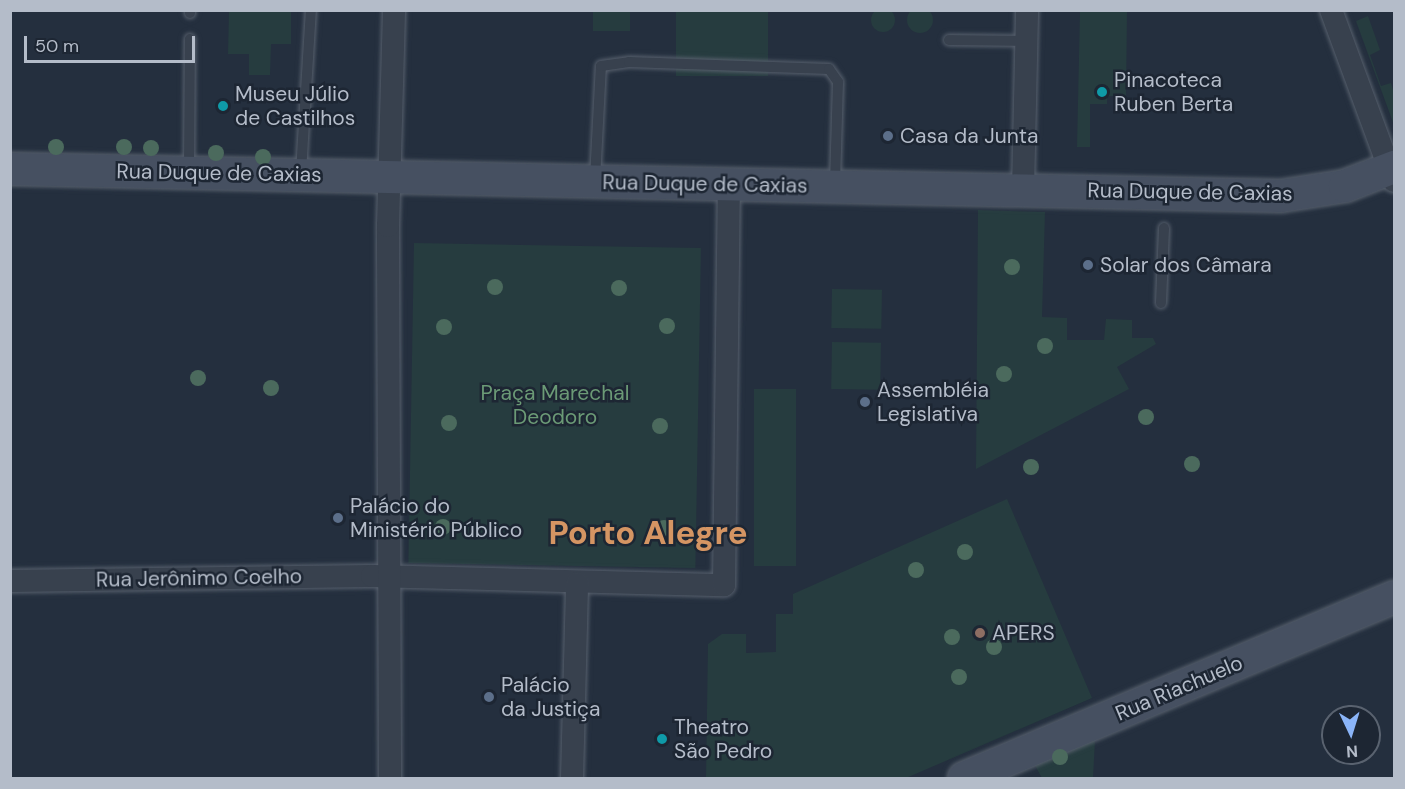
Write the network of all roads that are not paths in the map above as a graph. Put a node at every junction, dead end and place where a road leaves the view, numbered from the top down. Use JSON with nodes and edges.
{"nodes":[{"id":1,"x":311,"y":10,"type":"edge"},
{"id":2,"x":394,"y":10,"type":"edge"},
{"id":3,"x":1027,"y":10,"type":"edge"},
{"id":4,"x":1332,"y":10,"type":"edge"},
{"id":5,"x":190,"y":39,"type":"dead end"},
{"id":6,"x":949,"y":40,"type":"dead end"},
{"id":7,"x":1026,"y":41,"type":"junction"},
{"id":8,"x":10,"y":169,"type":"edge"},
{"id":9,"x":1393,"y":172,"type":"edge"},
{"id":10,"x":189,"y":173,"type":"junction"},
{"id":11,"x":301,"y":175,"type":"junction"},
{"id":12,"x":389,"y":177,"type":"junction"},
{"id":13,"x":594,"y":183,"type":"junction"},
{"id":14,"x":729,"y":185,"type":"junction"},
{"id":15,"x":835,"y":186,"type":"junction"},
{"id":16,"x":1023,"y":189,"type":"junction"},
{"id":17,"x":1164,"y":228,"type":"dead end"},
{"id":18,"x":1161,"y":303,"type":"dead end"},
{"id":19,"x":388,"y":577,"type":"junction"},
{"id":20,"x":10,"y":581,"type":"edge"},
{"id":21,"x":577,"y":583,"type":"junction"},
{"id":22,"x":1395,"y":597,"type":"edge"},
{"id":23,"x":390,"y":778,"type":"edge"},
{"id":24,"x":572,"y":778,"type":"edge"},
{"id":25,"x":969,"y":778,"type":"edge"}],
"edges":[{"from":1,"to":11,"type":"lane"},
{"from":2,"to":12,"type":"street"},
{"from":3,"to":7,"type":"street"},
{"from":4,"to":9,"type":"street"},
{"from":5,"to":10,"type":"lane"},
{"from":6,"to":7,"type":"lane"},
{"from":7,"to":16,"type":"street"},
{"from":8,"to":10,"type":"street","name":"Rua Duque de Caxias"},
{"from":9,"to":16,"type":"street","name":"Rua Duque de Caxias"},
{"from":10,"to":11,"type":"street","name":"Rua Duque de Caxias"},
{"from":11,"to":12,"type":"street","name":"Rua Duque de Caxias"},
{"from":12,"to":13,"type":"street","name":"Rua Duque de Caxias"},
{"from":12,"to":19,"type":"street"},
{"from":13,"to":14,"type":"street","name":"Rua Duque de Caxias"},
{"from":13,"to":15,"type":"lane"},
{"from":14,"to":15,"type":"street","name":"Rua Duque de Caxias"},
{"from":14,"to":21,"type":"street"},
{"from":15,"to":16,"type":"street","name":"Rua Duque de Caxias"},
{"from":17,"to":18,"type":"lane"},
{"from":19,"to":20,"type":"street","name":"Rua Jerônimo Coelho"},
{"from":19,"to":21,"type":"street"},
{"from":19,"to":23,"type":"street"},
{"from":21,"to":24,"type":"street"},
{"from":22,"to":25,"type":"street","name":"Rua Riachuelo"}]}
